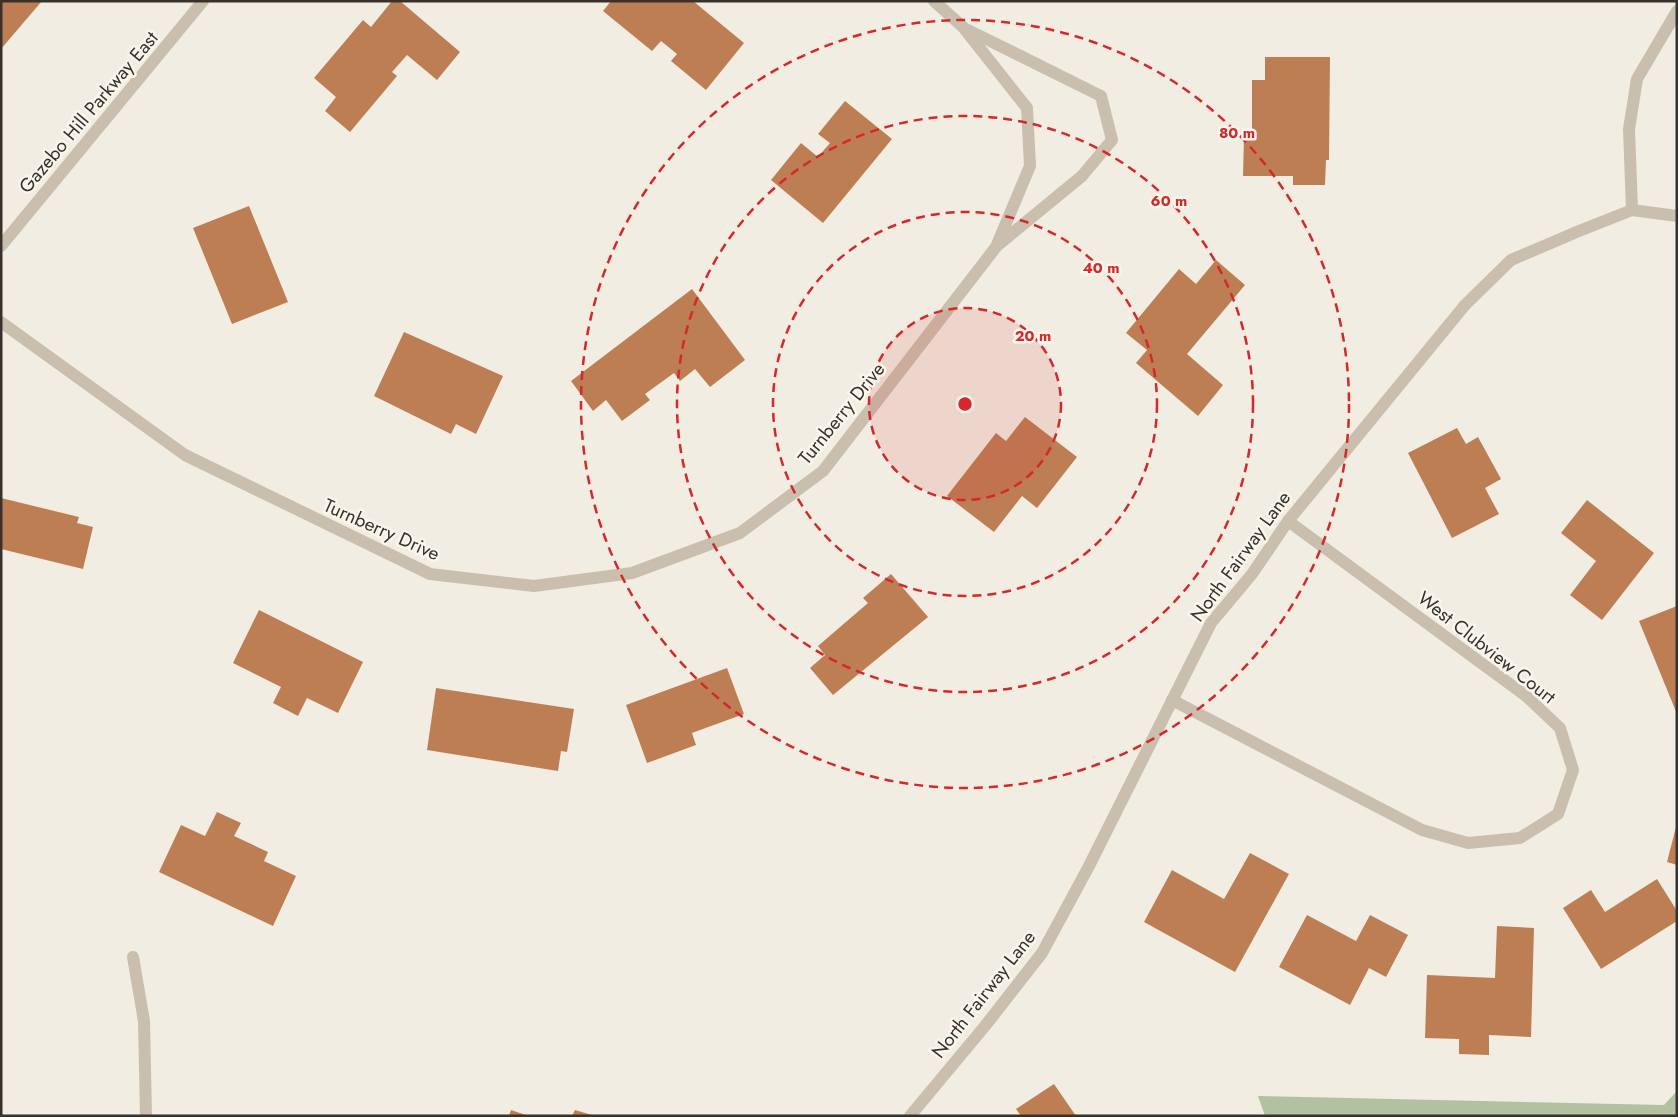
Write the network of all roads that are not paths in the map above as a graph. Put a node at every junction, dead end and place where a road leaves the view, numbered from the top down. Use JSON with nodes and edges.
{"nodes":[{"id":1,"x":203,"y":1,"type":"edge"},
{"id":2,"x":934,"y":1,"type":"edge"},
{"id":3,"x":1677,"y":11,"type":"edge"},
{"id":4,"x":963,"y":27,"type":"junction"},
{"id":5,"x":1632,"y":210,"type":"junction"},
{"id":6,"x":1677,"y":216,"type":"edge"},
{"id":7,"x":1,"y":246,"type":"edge"},
{"id":8,"x":996,"y":247,"type":"junction"},
{"id":9,"x":1,"y":322,"type":"edge"},
{"id":10,"x":1288,"y":522,"type":"junction"},
{"id":11,"x":1172,"y":700,"type":"junction"},
{"id":12,"x":133,"y":958,"type":"dead end"},
{"id":13,"x":146,"y":1116,"type":"edge"},
{"id":14,"x":910,"y":1116,"type":"edge"}],
"edges":[{"from":1,"to":7,"type":"street","name":"Gazebo Hill Parkway East"},
{"from":2,"to":4,"type":"street","name":"Turnberry Drive"},
{"from":3,"to":5,"type":"street"},
{"from":4,"to":8,"type":"street","name":"Turnberry Drive"},
{"from":4,"to":8,"type":"street","name":"Turnberry Drive"},
{"from":5,"to":6,"type":"street"},
{"from":5,"to":10,"type":"street","name":"North Fairway Lane"},
{"from":8,"to":9,"type":"street","name":"Turnberry Drive"},
{"from":10,"to":11,"type":"street","name":"North Fairway Lane"},
{"from":10,"to":11,"type":"street","name":"West Clubview Court"},
{"from":11,"to":14,"type":"street","name":"North Fairway Lane"},
{"from":12,"to":13,"type":"street"}]}
